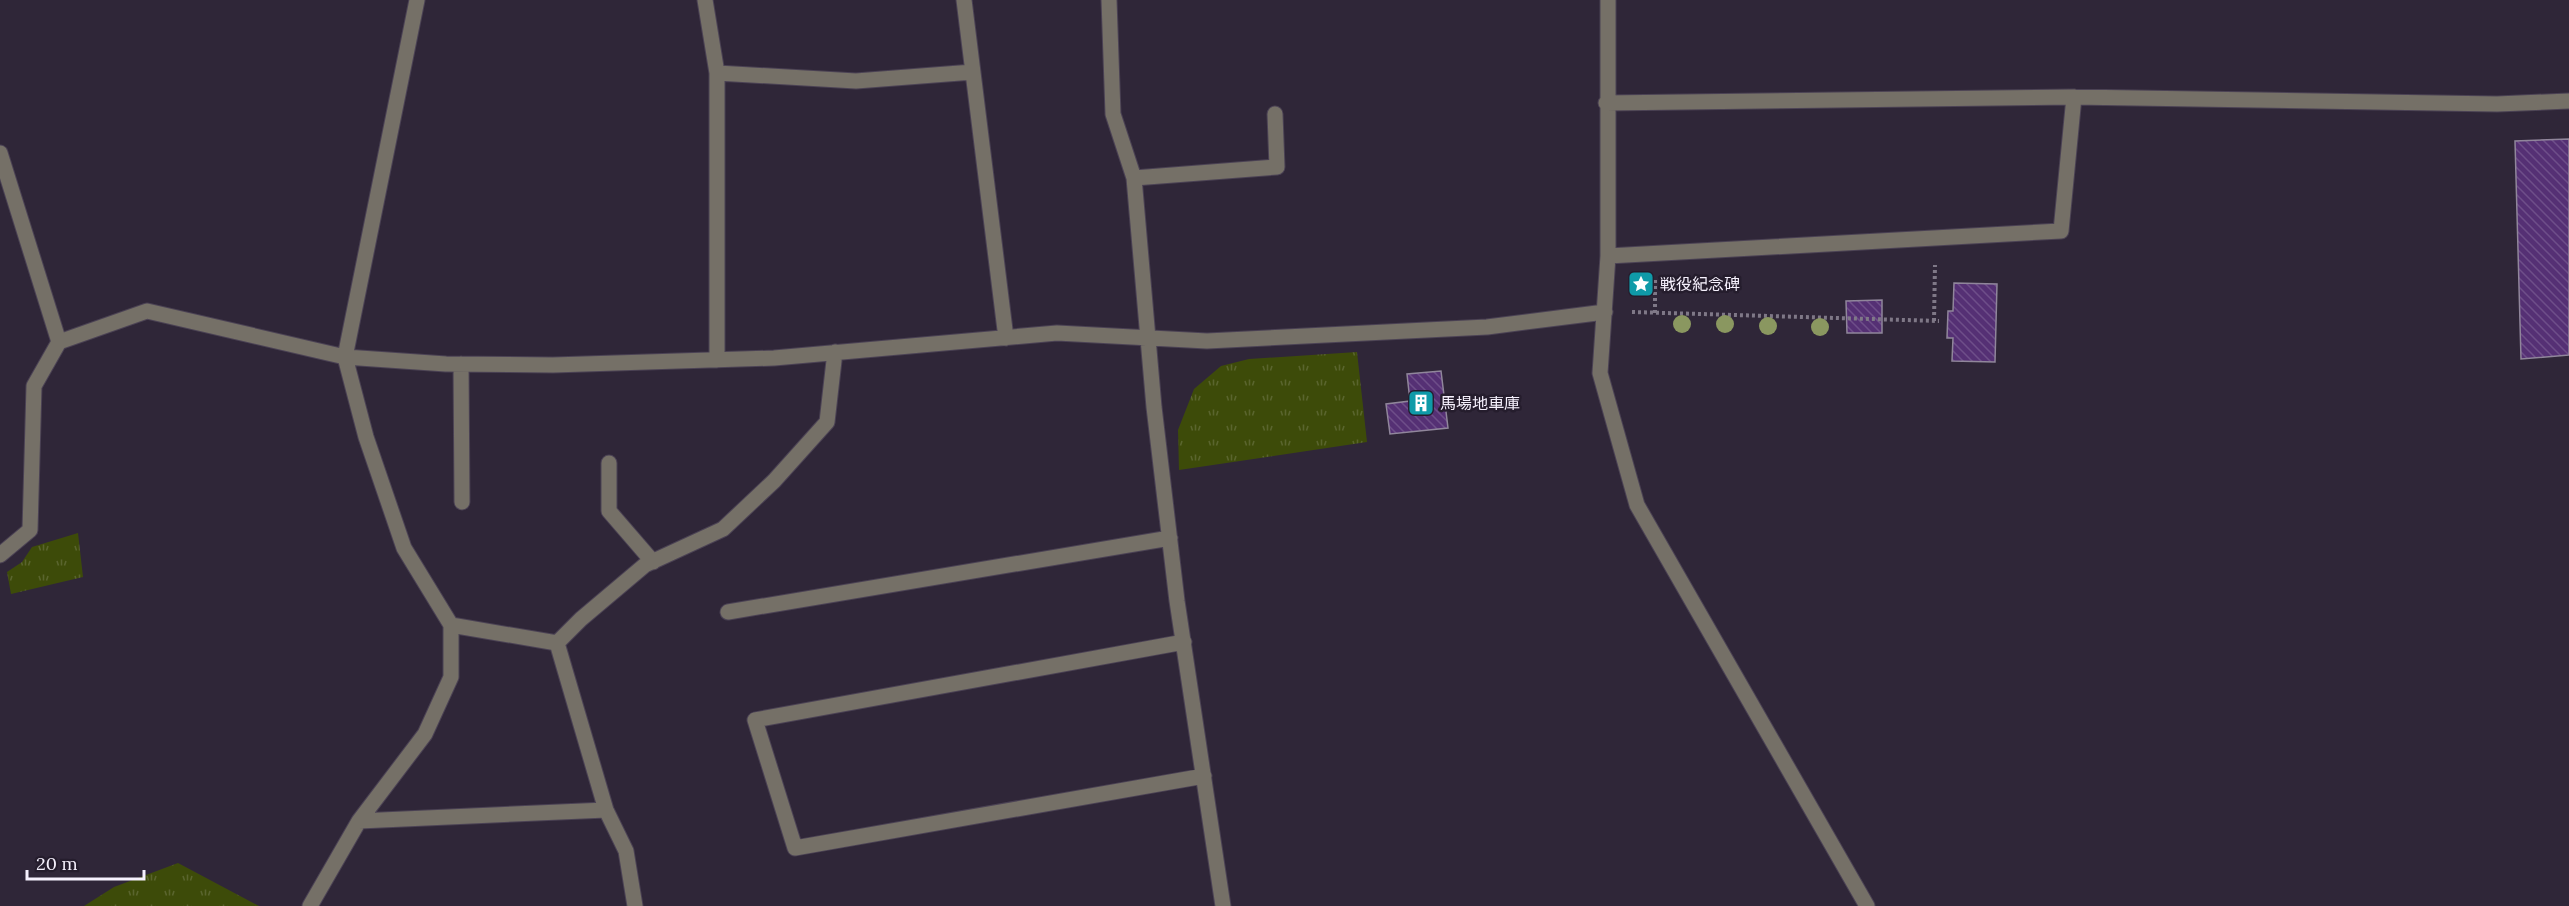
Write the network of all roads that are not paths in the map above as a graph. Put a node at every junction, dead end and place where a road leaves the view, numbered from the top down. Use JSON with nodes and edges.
{"nodes":[{"id":1,"x":417,"y":0,"type":"edge"},
{"id":2,"x":705,"y":0,"type":"edge"},
{"id":3,"x":964,"y":0,"type":"edge"},
{"id":4,"x":1109,"y":0,"type":"edge"},
{"id":5,"x":1608,"y":0,"type":"edge"},
{"id":6,"x":973,"y":72,"type":"junction"},
{"id":7,"x":717,"y":73,"type":"junction"},
{"id":8,"x":2074,"y":97,"type":"junction"},
{"id":9,"x":2569,"y":101,"type":"edge"},
{"id":10,"x":1606,"y":104,"type":"junction"},
{"id":11,"x":1275,"y":114,"type":"dead end"},
{"id":12,"x":0,"y":153,"type":"edge"},
{"id":13,"x":1134,"y":178,"type":"junction"},
{"id":14,"x":1608,"y":255,"type":"junction"},
{"id":15,"x":1605,"y":312,"type":"junction"},
{"id":16,"x":1006,"y":338,"type":"junction"},
{"id":17,"x":1148,"y":339,"type":"junction"},
{"id":18,"x":58,"y":342,"type":"junction"},
{"id":19,"x":835,"y":352,"type":"junction"},
{"id":20,"x":345,"y":357,"type":"junction"},
{"id":21,"x":717,"y":360,"type":"junction"},
{"id":22,"x":460,"y":364,"type":"junction"},
{"id":23,"x":609,"y":463,"type":"dead end"},
{"id":24,"x":462,"y":502,"type":"dead end"},
{"id":25,"x":1170,"y":538,"type":"junction"},
{"id":26,"x":0,"y":555,"type":"edge"},
{"id":27,"x":653,"y":562,"type":"junction"},
{"id":28,"x":728,"y":612,"type":"dead end"},
{"id":29,"x":451,"y":625,"type":"junction"},
{"id":30,"x":1184,"y":642,"type":"junction"},
{"id":31,"x":557,"y":643,"type":"junction"},
{"id":32,"x":1204,"y":776,"type":"junction"},
{"id":33,"x":606,"y":810,"type":"junction"},
{"id":34,"x":360,"y":821,"type":"junction"},
{"id":35,"x":310,"y":906,"type":"edge"},
{"id":36,"x":635,"y":906,"type":"edge"},
{"id":37,"x":1223,"y":906,"type":"edge"},
{"id":38,"x":1867,"y":906,"type":"edge"}],
"edges":[{"from":1,"to":20,"type":"street"},
{"from":2,"to":7,"type":"street"},
{"from":3,"to":6,"type":"street"},
{"from":4,"to":13,"type":"street"},
{"from":5,"to":10,"type":"street"},
{"from":6,"to":7,"type":"street"},
{"from":6,"to":16,"type":"street"},
{"from":7,"to":21,"type":"street"},
{"from":8,"to":9,"type":"street"},
{"from":8,"to":10,"type":"street"},
{"from":8,"to":14,"type":"street"},
{"from":10,"to":14,"type":"street"},
{"from":11,"to":13,"type":"street"},
{"from":12,"to":18,"type":"street"},
{"from":13,"to":17,"type":"street"},
{"from":14,"to":15,"type":"street"},
{"from":15,"to":17,"type":"street"},
{"from":15,"to":38,"type":"street"},
{"from":16,"to":17,"type":"street"},
{"from":16,"to":19,"type":"street"},
{"from":17,"to":25,"type":"street"},
{"from":18,"to":20,"type":"street"},
{"from":18,"to":26,"type":"street"},
{"from":19,"to":21,"type":"street"},
{"from":19,"to":27,"type":"street"},
{"from":20,"to":22,"type":"street"},
{"from":20,"to":29,"type":"street"},
{"from":21,"to":22,"type":"street"},
{"from":22,"to":24,"type":"street"},
{"from":23,"to":27,"type":"street"},
{"from":25,"to":28,"type":"street"},
{"from":25,"to":30,"type":"street"},
{"from":27,"to":31,"type":"street"},
{"from":29,"to":31,"type":"street"},
{"from":29,"to":34,"type":"street"},
{"from":30,"to":32,"type":"street"},
{"from":30,"to":32,"type":"street"},
{"from":31,"to":33,"type":"street"},
{"from":32,"to":37,"type":"street"},
{"from":33,"to":34,"type":"street"},
{"from":33,"to":36,"type":"street"},
{"from":34,"to":35,"type":"street"}]}
